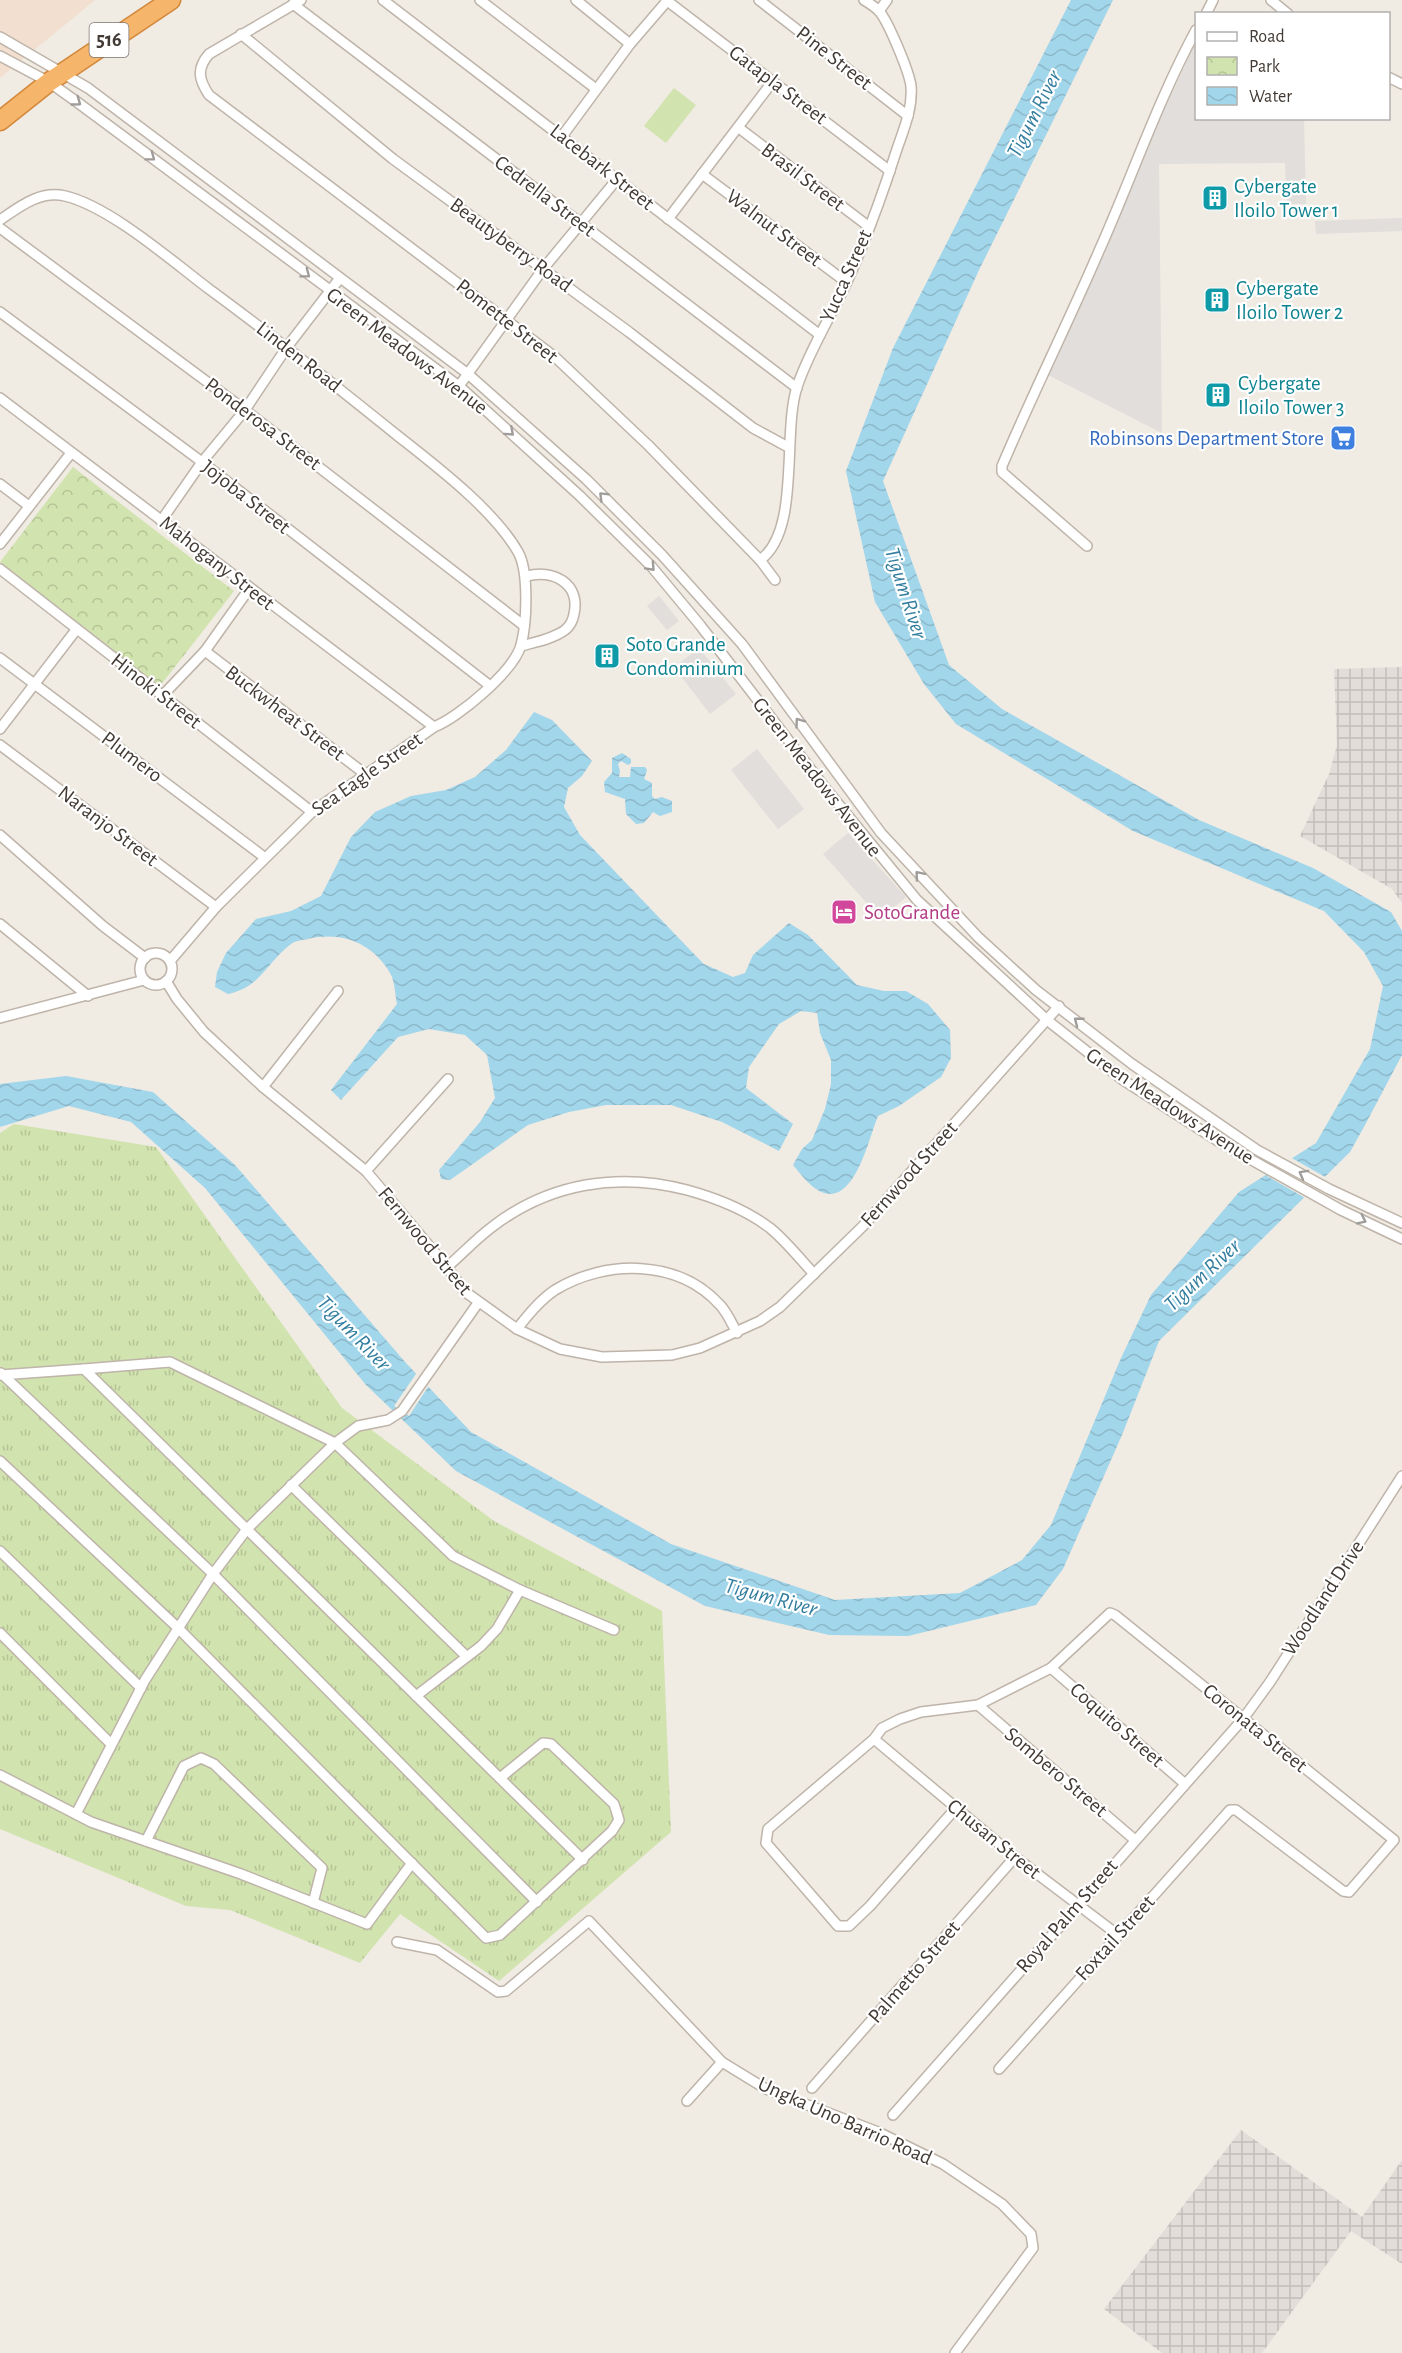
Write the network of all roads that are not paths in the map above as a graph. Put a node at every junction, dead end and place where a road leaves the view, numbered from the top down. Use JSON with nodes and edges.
{"nodes":[{"id":1,"x":171,"y":0,"type":"edge"},
{"id":2,"x":383,"y":0,"type":"edge"},
{"id":3,"x":480,"y":0,"type":"edge"},
{"id":4,"x":576,"y":0,"type":"edge"},
{"id":5,"x":666,"y":0,"type":"edge"},
{"id":6,"x":759,"y":0,"type":"edge"},
{"id":7,"x":864,"y":0,"type":"edge"},
{"id":8,"x":887,"y":0,"type":"edge"},
{"id":9,"x":1271,"y":0,"type":"edge"},
{"id":10,"x":297,"y":2,"type":"edge"},
{"id":11,"x":879,"y":11,"type":"junction"},
{"id":12,"x":1286,"y":12,"type":"edge"},
{"id":13,"x":241,"y":34,"type":"junction"},
{"id":14,"x":1195,"y":34,"type":"edge"},
{"id":15,"x":0,"y":37,"type":"edge"},
{"id":16,"x":630,"y":44,"type":"junction"},
{"id":17,"x":0,"y":56,"type":"edge"},
{"id":18,"x":56,"y":77,"type":"junction"},
{"id":19,"x":773,"y":81,"type":"junction"},
{"id":20,"x":596,"y":89,"type":"junction"},
{"id":21,"x":908,"y":116,"type":"junction"},
{"id":22,"x":0,"y":121,"type":"edge"},
{"id":23,"x":739,"y":128,"type":"junction"},
{"id":24,"x":563,"y":135,"type":"junction"},
{"id":25,"x":890,"y":171,"type":"junction"},
{"id":26,"x":702,"y":174,"type":"junction"},
{"id":27,"x":618,"y":178,"type":"junction"},
{"id":28,"x":668,"y":219,"type":"junction"},
{"id":29,"x":0,"y":220,"type":"edge"},
{"id":30,"x":580,"y":224,"type":"junction"},
{"id":31,"x":868,"y":226,"type":"junction"},
{"id":32,"x":0,"y":228,"type":"edge"},
{"id":33,"x":543,"y":269,"type":"junction"},
{"id":34,"x":340,"y":278,"type":"junction"},
{"id":35,"x":846,"y":282,"type":"junction"},
{"id":36,"x":329,"y":291,"type":"junction"},
{"id":37,"x":0,"y":312,"type":"edge"},
{"id":38,"x":506,"y":319,"type":"junction"},
{"id":39,"x":820,"y":335,"type":"junction"},
{"id":40,"x":287,"y":347,"type":"junction"},
{"id":41,"x":468,"y":374,"type":"junction"},
{"id":42,"x":459,"y":386,"type":"junction"},
{"id":43,"x":797,"y":388,"type":"junction"},
{"id":44,"x":0,"y":398,"type":"edge"},
{"id":45,"x":245,"y":410,"type":"junction"},
{"id":46,"x":788,"y":447,"type":"junction"},
{"id":47,"x":71,"y":453,"type":"junction"},
{"id":48,"x":202,"y":462,"type":"junction"},
{"id":49,"x":0,"y":484,"type":"edge"},
{"id":50,"x":29,"y":506,"type":"junction"},
{"id":51,"x":161,"y":520,"type":"junction"},
{"id":52,"x":0,"y":544,"type":"edge"},
{"id":53,"x":1086,"y":546,"type":"dead end"},
{"id":54,"x":760,"y":560,"type":"junction"},
{"id":55,"x":0,"y":569,"type":"edge"},
{"id":56,"x":527,"y":576,"type":"junction"},
{"id":57,"x":776,"y":580,"type":"dead end"},
{"id":58,"x":249,"y":589,"type":"junction"},
{"id":59,"x":523,"y":625,"type":"junction"},
{"id":60,"x":76,"y":630,"type":"junction"},
{"id":61,"x":521,"y":646,"type":"junction"},
{"id":62,"x":205,"y":651,"type":"junction"},
{"id":63,"x":0,"y":658,"type":"edge"},
{"id":64,"x":34,"y":683,"type":"junction"},
{"id":65,"x":489,"y":685,"type":"junction"},
{"id":66,"x":162,"y":696,"type":"junction"},
{"id":67,"x":434,"y":727,"type":"junction"},
{"id":68,"x":0,"y":729,"type":"edge"},
{"id":69,"x":0,"y":745,"type":"edge"},
{"id":70,"x":365,"y":774,"type":"junction"},
{"id":71,"x":312,"y":812,"type":"junction"},
{"id":72,"x":0,"y":835,"type":"edge"},
{"id":73,"x":264,"y":857,"type":"junction"},
{"id":74,"x":216,"y":907,"type":"junction"},
{"id":75,"x":0,"y":924,"type":"edge"},
{"id":76,"x":145,"y":958,"type":"junction"},
{"id":77,"x":170,"y":961,"type":"junction"},
{"id":78,"x":144,"y":980,"type":"junction"},
{"id":79,"x":166,"y":981,"type":"junction"},
{"id":80,"x":338,"y":991,"type":"dead end"},
{"id":81,"x":88,"y":996,"type":"junction"},
{"id":82,"x":1059,"y":1006,"type":"junction"},
{"id":83,"x":1,"y":1017,"type":"edge"},
{"id":84,"x":1047,"y":1020,"type":"junction"},
{"id":85,"x":448,"y":1079,"type":"dead end"},
{"id":86,"x":263,"y":1087,"type":"junction"},
{"id":87,"x":1189,"y":1104,"type":"junction"},
{"id":88,"x":1179,"y":1116,"type":"junction"},
{"id":89,"x":1257,"y":1150,"type":"junction"},
{"id":90,"x":1251,"y":1160,"type":"junction"},
{"id":91,"x":366,"y":1171,"type":"junction"},
{"id":92,"x":1348,"y":1198,"type":"junction"},
{"id":93,"x":1341,"y":1210,"type":"junction"},
{"id":94,"x":1402,"y":1223,"type":"edge"},
{"id":95,"x":1402,"y":1239,"type":"edge"},
{"id":96,"x":447,"y":1267,"type":"junction"},
{"id":97,"x":814,"y":1275,"type":"junction"},
{"id":98,"x":477,"y":1303,"type":"junction"},
{"id":99,"x":517,"y":1329,"type":"junction"},
{"id":100,"x":736,"y":1333,"type":"junction"},
{"id":101,"x":84,"y":1369,"type":"junction"},
{"id":102,"x":1,"y":1374,"type":"edge"},
{"id":103,"x":335,"y":1443,"type":"junction"},
{"id":104,"x":0,"y":1461,"type":"edge"},
{"id":105,"x":1402,"y":1476,"type":"edge"},
{"id":106,"x":291,"y":1485,"type":"junction"},
{"id":107,"x":247,"y":1529,"type":"junction"},
{"id":108,"x":0,"y":1551,"type":"edge"},
{"id":109,"x":213,"y":1574,"type":"junction"},
{"id":110,"x":520,"y":1590,"type":"junction"},
{"id":111,"x":177,"y":1627,"type":"junction"},
{"id":112,"x":614,"y":1630,"type":"dead end"},
{"id":113,"x":0,"y":1633,"type":"edge"},
{"id":114,"x":466,"y":1656,"type":"junction"},
{"id":115,"x":1051,"y":1668,"type":"junction"},
{"id":116,"x":141,"y":1688,"type":"junction"},
{"id":117,"x":416,"y":1696,"type":"junction"},
{"id":118,"x":978,"y":1705,"type":"junction"},
{"id":119,"x":1243,"y":1719,"type":"junction"},
{"id":120,"x":874,"y":1739,"type":"junction"},
{"id":121,"x":111,"y":1744,"type":"junction"},
{"id":122,"x":0,"y":1775,"type":"edge"},
{"id":123,"x":500,"y":1778,"type":"junction"},
{"id":124,"x":1184,"y":1783,"type":"junction"},
{"id":125,"x":956,"y":1808,"type":"junction"},
{"id":126,"x":1233,"y":1809,"type":"joint"},
{"id":127,"x":76,"y":1814,"type":"junction"},
{"id":128,"x":1135,"y":1839,"type":"junction"},
{"id":129,"x":146,"y":1841,"type":"junction"},
{"id":130,"x":1015,"y":1857,"type":"junction"},
{"id":131,"x":583,"y":1860,"type":"junction"},
{"id":132,"x":412,"y":1863,"type":"junction"},
{"id":133,"x":537,"y":1902,"type":"junction"},
{"id":134,"x":313,"y":1903,"type":"junction"},
{"id":135,"x":1077,"y":1904,"type":"junction"},
{"id":136,"x":1118,"y":1935,"type":"junction"},
{"id":137,"x":397,"y":1942,"type":"dead end"},
{"id":138,"x":722,"y":2062,"type":"junction"},
{"id":139,"x":999,"y":2069,"type":"dead end"},
{"id":140,"x":812,"y":2088,"type":"dead end"},
{"id":141,"x":687,"y":2101,"type":"dead end"},
{"id":142,"x":893,"y":2115,"type":"dead end"},
{"id":143,"x":955,"y":2353,"type":"edge"}],
"edges":[{"from":1,"to":18,"type":"highway","number":"516"},
{"from":2,"to":24,"type":"street","name":"Lacebark Street"},
{"from":3,"to":20,"type":"street"},
{"from":4,"to":16,"type":"street"},
{"from":5,"to":16,"type":"street"},
{"from":5,"to":19,"type":"street","name":"Gatapla Street"},
{"from":6,"to":21,"type":"street","name":"Pine Street"},
{"from":7,"to":11,"type":"street","name":"Yucca Street"},
{"from":8,"to":11,"type":"street"},
{"from":9,"to":12,"type":"street"},
{"from":10,"to":13,"type":"street"},
{"from":10,"to":30,"type":"street","name":"Cedrella Street"},
{"from":11,"to":21,"type":"street","name":"Yucca Street"},
{"from":13,"to":33,"type":"street","name":"Beautyberry Road"},
{"from":13,"to":38,"type":"street","name":"Pomette Street"},
{"from":14,"to":53,"type":"street"},
{"from":15,"to":18,"type":"street"},
{"from":16,"to":20,"type":"street"},
{"from":17,"to":18,"type":"street"},
{"from":18,"to":22,"type":"highway","number":"516"},
{"from":18,"to":34,"type":"street","name":"Green Meadows Avenue"},
{"from":18,"to":36,"type":"street","name":"Green Meadows Avenue","one_way":true},
{"from":19,"to":23,"type":"street"},
{"from":19,"to":25,"type":"street","name":"Gatapla Street"},
{"from":20,"to":24,"type":"street"},
{"from":21,"to":25,"type":"street","name":"Yucca Street"},
{"from":23,"to":26,"type":"street"},
{"from":23,"to":31,"type":"street","name":"Brasil Street"},
{"from":24,"to":27,"type":"street","name":"Lacebark Street"},
{"from":25,"to":31,"type":"street","name":"Yucca Street"},
{"from":26,"to":28,"type":"street"},
{"from":26,"to":35,"type":"street","name":"Walnut Street"},
{"from":27,"to":28,"type":"street","name":"Lacebark Street"},
{"from":27,"to":30,"type":"street"},
{"from":28,"to":39,"type":"street","name":"Lacebark Street"},
{"from":29,"to":40,"type":"street","name":"Linden Road"},
{"from":30,"to":33,"type":"street"},
{"from":30,"to":43,"type":"street","name":"Cedrella Street"},
{"from":31,"to":35,"type":"street","name":"Yucca Street"},
{"from":32,"to":45,"type":"street","name":"Ponderosa Street"},
{"from":33,"to":38,"type":"street"},
{"from":33,"to":46,"type":"street","name":"Beautyberry Road"},
{"from":34,"to":36,"type":"street"},
{"from":34,"to":41,"type":"street","name":"Green Meadows Avenue"},
{"from":35,"to":39,"type":"street","name":"Yucca Street"},
{"from":36,"to":40,"type":"street"},
{"from":36,"to":42,"type":"street","name":"Green Meadows Avenue"},
{"from":37,"to":48,"type":"street","name":"Jojoba Street"},
{"from":38,"to":41,"type":"street"},
{"from":38,"to":54,"type":"street","name":"Pomette Street"},
{"from":39,"to":43,"type":"street","name":"Yucca Street"},
{"from":40,"to":45,"type":"street"},
{"from":40,"to":56,"type":"street","name":"Linden Road"},
{"from":41,"to":42,"type":"street"},
{"from":82,"to":41,"type":"street","name":"Green Meadows Avenue","one_way":true},
{"from":42,"to":84,"type":"street","name":"Green Meadows Avenue","one_way":true},
{"from":43,"to":46,"type":"street","name":"Yucca Street"},
{"from":44,"to":47,"type":"street","name":"Mahogany Street"},
{"from":45,"to":48,"type":"street"},
{"from":45,"to":59,"type":"street","name":"Ponderosa Street"},
{"from":46,"to":54,"type":"street","name":"Yucca Street"},
{"from":47,"to":50,"type":"street"},
{"from":47,"to":51,"type":"street","name":"Mahogany Street"},
{"from":48,"to":51,"type":"street"},
{"from":48,"to":65,"type":"street","name":"Jojoba Street"},
{"from":49,"to":50,"type":"street"},
{"from":50,"to":52,"type":"street"},
{"from":51,"to":58,"type":"street","name":"Mahogany Street"},
{"from":54,"to":57,"type":"street","name":"Pomette Street"},
{"from":55,"to":60,"type":"street","name":"Hinoki Street"},
{"from":56,"to":59,"type":"street","name":"Sea Eagle Street"},
{"from":56,"to":61,"type":"street"},
{"from":58,"to":62,"type":"street"},
{"from":58,"to":67,"type":"street","name":"Mahogany Street"},
{"from":59,"to":61,"type":"street","name":"Sea Eagle Street"},
{"from":60,"to":64,"type":"street"},
{"from":60,"to":66,"type":"street","name":"Hinoki Street"},
{"from":61,"to":65,"type":"street","name":"Sea Eagle Street"},
{"from":62,"to":66,"type":"street"},
{"from":62,"to":70,"type":"street","name":"Buckwheat Street"},
{"from":63,"to":64,"type":"street","name":"Plumero"},
{"from":64,"to":68,"type":"street"},
{"from":64,"to":73,"type":"street","name":"Plumero"},
{"from":65,"to":67,"type":"street","name":"Sea Eagle Street"},
{"from":66,"to":71,"type":"street","name":"Hinoki Street"},
{"from":67,"to":70,"type":"street","name":"Sea Eagle Street"},
{"from":69,"to":74,"type":"street","name":"Naranjo Street"},
{"from":70,"to":71,"type":"street","name":"Sea Eagle Street"},
{"from":71,"to":73,"type":"street","name":"Sea Eagle Street"},
{"from":72,"to":76,"type":"street"},
{"from":73,"to":74,"type":"street","name":"Sea Eagle Street"},
{"from":74,"to":77,"type":"street","name":"Sea Eagle Street"},
{"from":75,"to":81,"type":"street"},
{"from":76,"to":77,"type":"street"},
{"from":76,"to":78,"type":"street"},
{"from":77,"to":79,"type":"street"},
{"from":78,"to":79,"type":"street"},
{"from":78,"to":81,"type":"street"},
{"from":79,"to":86,"type":"street","name":"Fernwood Street"},
{"from":80,"to":86,"type":"street"},
{"from":81,"to":83,"type":"street"},
{"from":82,"to":84,"type":"street","name":"Fernwood Street"},
{"from":87,"to":82,"type":"street","name":"Green Meadows Avenue","one_way":true},
{"from":84,"to":88,"type":"street","name":"Green Meadows Avenue"},
{"from":84,"to":97,"type":"street","name":"Fernwood Street"},
{"from":85,"to":91,"type":"street"},
{"from":86,"to":91,"type":"street","name":"Fernwood Street"},
{"from":87,"to":88,"type":"street"},
{"from":87,"to":89,"type":"street","name":"Green Meadows Avenue"},
{"from":88,"to":90,"type":"street","name":"Green Meadows Avenue"},
{"from":89,"to":90,"type":"street"},
{"from":92,"to":89,"type":"street","name":"Green Meadows Avenue","one_way":true},
{"from":90,"to":93,"type":"street","name":"Green Meadows Avenue"},
{"from":91,"to":96,"type":"street","name":"Fernwood Street"},
{"from":92,"to":93,"type":"street"},
{"from":92,"to":94,"type":"street","name":"Green Meadows Avenue"},
{"from":93,"to":95,"type":"street","name":"Green Meadows Avenue","one_way":true},
{"from":96,"to":97,"type":"street"},
{"from":96,"to":98,"type":"street","name":"Fernwood Street"},
{"from":97,"to":100,"type":"street","name":"Fernwood Street"},
{"from":98,"to":99,"type":"street","name":"Fernwood Street"},
{"from":98,"to":103,"type":"street"},
{"from":99,"to":100,"type":"street","name":"Fernwood Street"},
{"from":99,"to":100,"type":"street"},
{"from":101,"to":102,"type":"street"},
{"from":101,"to":103,"type":"street"},
{"from":101,"to":107,"type":"street"},
{"from":102,"to":109,"type":"street"},
{"from":103,"to":106,"type":"street"},
{"from":103,"to":110,"type":"street"},
{"from":104,"to":111,"type":"street"},
{"from":105,"to":119,"type":"street","name":"Woodland Drive"},
{"from":106,"to":107,"type":"street"},
{"from":106,"to":114,"type":"street"},
{"from":107,"to":109,"type":"street"},
{"from":107,"to":117,"type":"street"},
{"from":108,"to":116,"type":"street"},
{"from":109,"to":111,"type":"street"},
{"from":109,"to":133,"type":"street"},
{"from":110,"to":112,"type":"street"},
{"from":110,"to":114,"type":"street"},
{"from":111,"to":116,"type":"street"},
{"from":111,"to":132,"type":"street"},
{"from":113,"to":121,"type":"street"},
{"from":114,"to":117,"type":"street"},
{"from":115,"to":118,"type":"street"},
{"from":115,"to":119,"type":"street","name":"Coronata Street"},
{"from":115,"to":124,"type":"street","name":"Coquito Street"},
{"from":116,"to":121,"type":"street"},
{"from":117,"to":123,"type":"street"},
{"from":118,"to":120,"type":"street"},
{"from":118,"to":128,"type":"street","name":"Sombero Street"},
{"from":119,"to":124,"type":"street","name":"Royal Palm Street"},
{"from":119,"to":126,"type":"street","name":"Coronata Street"},
{"from":120,"to":125,"type":"street","name":"Chusan Street"},
{"from":120,"to":125,"type":"street"},
{"from":121,"to":127,"type":"street"},
{"from":122,"to":127,"type":"street"},
{"from":123,"to":131,"type":"street"},
{"from":123,"to":131,"type":"street"},
{"from":124,"to":128,"type":"street","name":"Royal Palm Street"},
{"from":125,"to":130,"type":"street","name":"Chusan Street"},
{"from":126,"to":136,"type":"street","name":"Foxtail Street"},
{"from":127,"to":129,"type":"street"},
{"from":128,"to":135,"type":"street","name":"Royal Palm Street"},
{"from":129,"to":134,"type":"street"},
{"from":129,"to":134,"type":"street"},
{"from":130,"to":135,"type":"street","name":"Chusan Street"},
{"from":130,"to":140,"type":"street","name":"Palmetto Street"},
{"from":131,"to":133,"type":"street"},
{"from":132,"to":133,"type":"street"},
{"from":132,"to":134,"type":"street"},
{"from":135,"to":136,"type":"street","name":"Chusan Street"},
{"from":135,"to":142,"type":"street","name":"Royal Palm Street"},
{"from":136,"to":139,"type":"street","name":"Foxtail Street"},
{"from":137,"to":138,"type":"street","name":"Ungka Uno Barrio Road"},
{"from":138,"to":141,"type":"street"},
{"from":138,"to":143,"type":"street","name":"Ungka Uno Barrio Road"}]}
